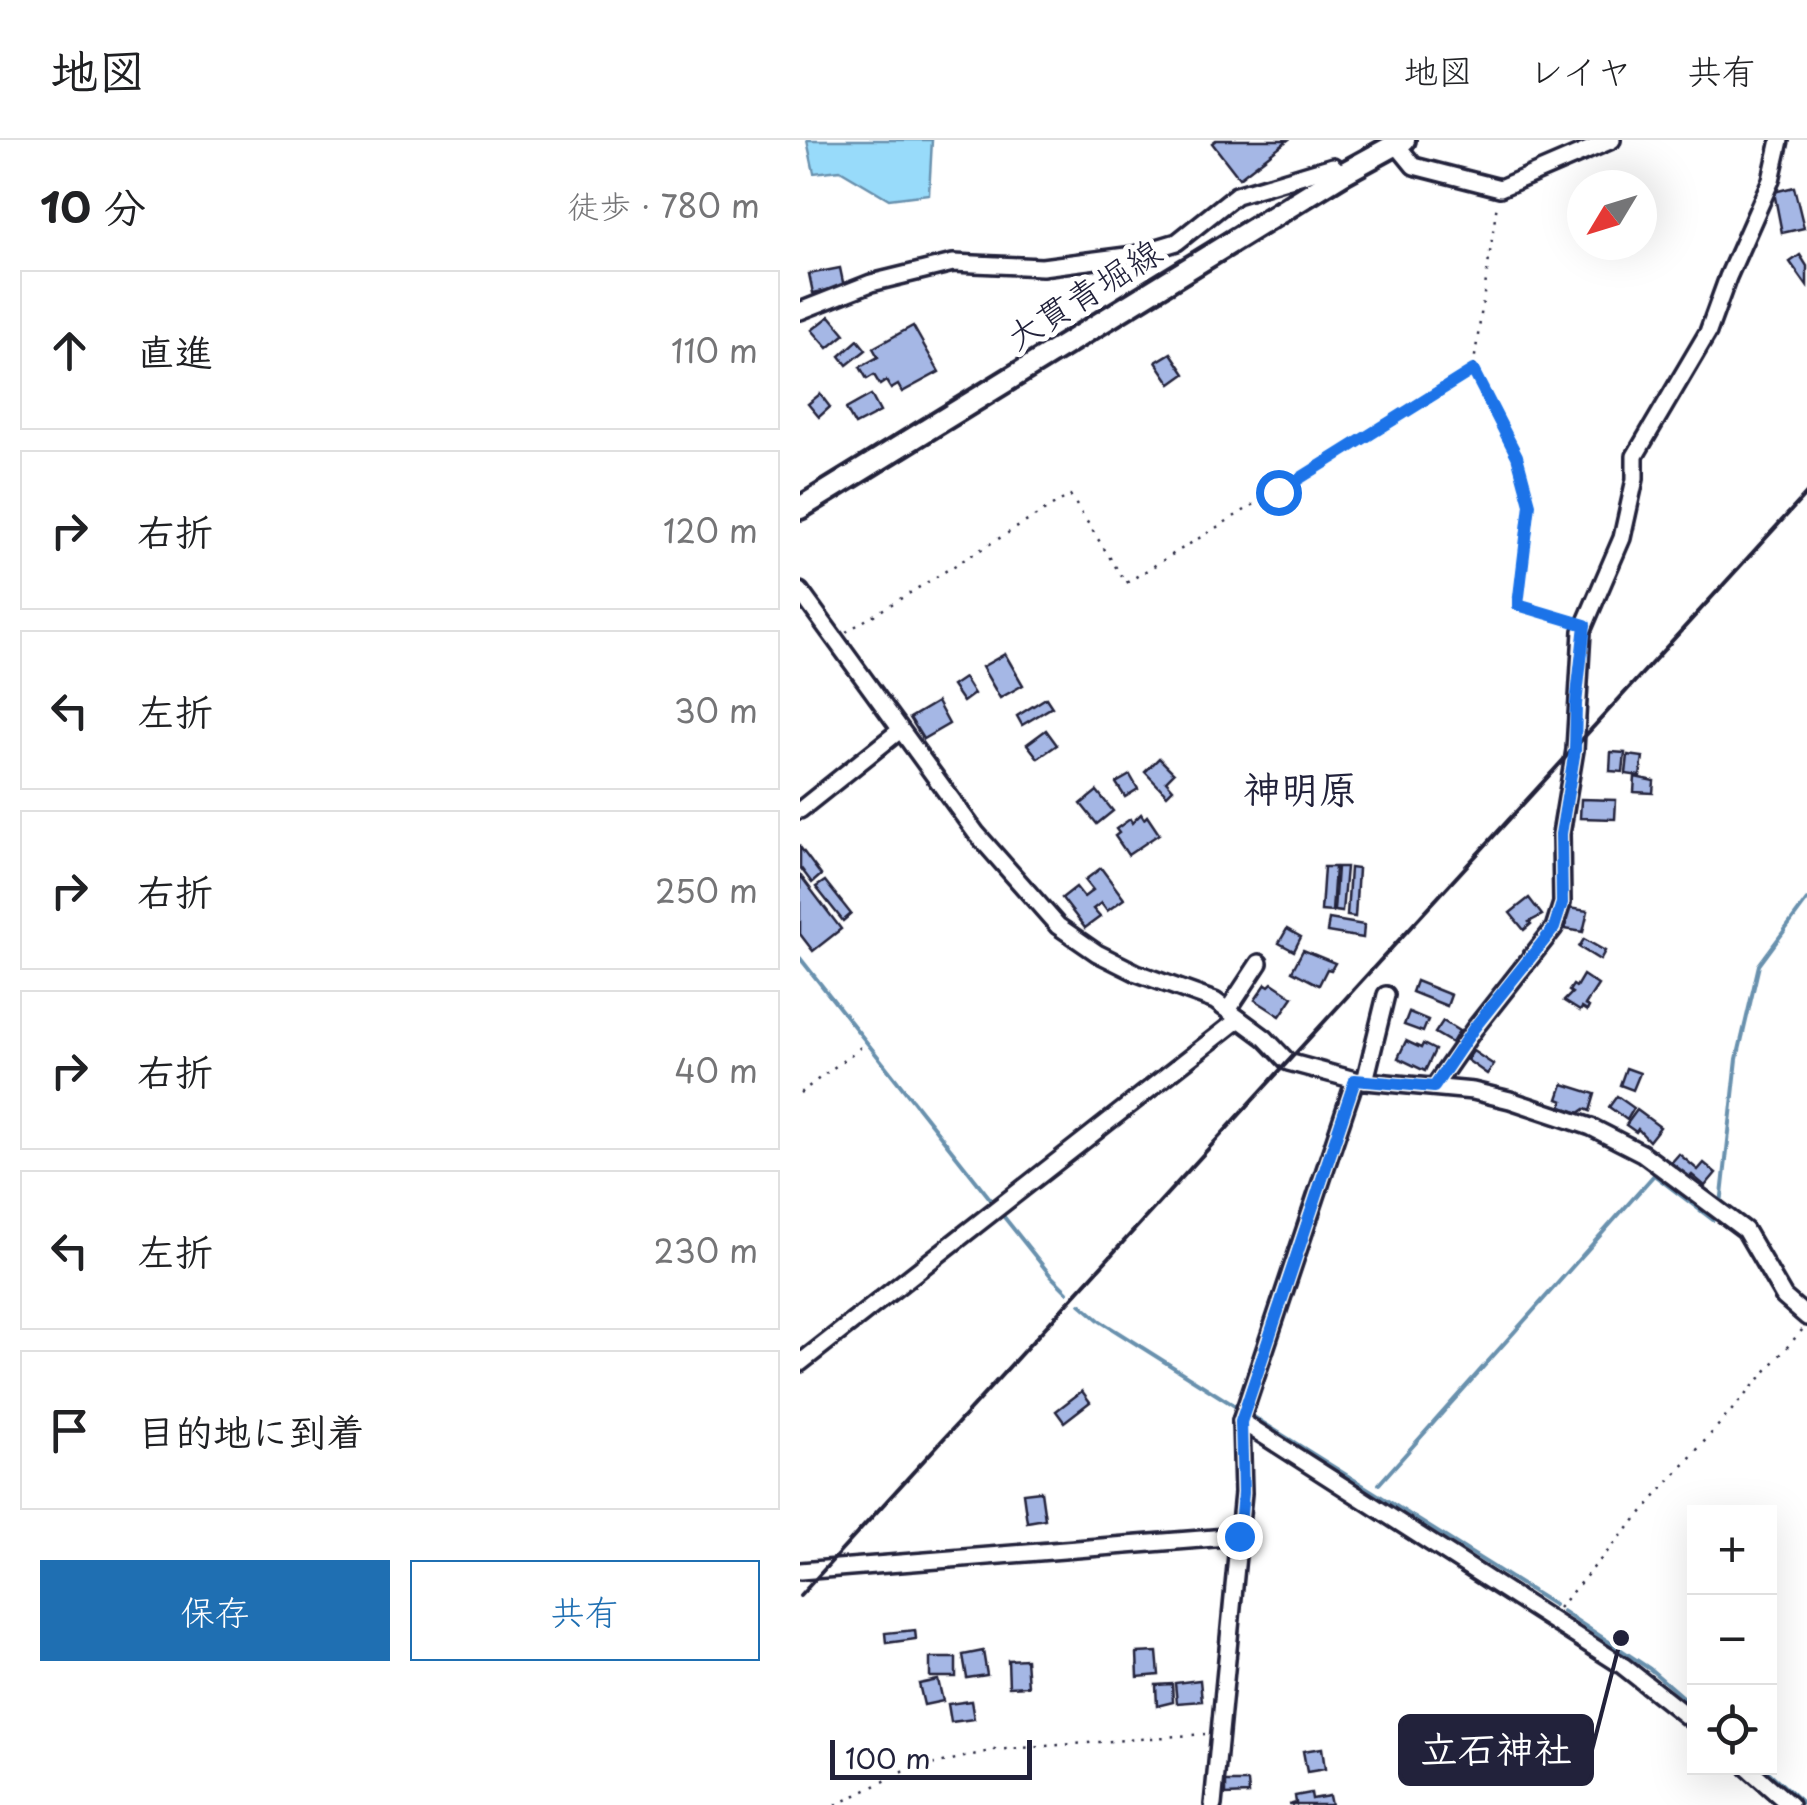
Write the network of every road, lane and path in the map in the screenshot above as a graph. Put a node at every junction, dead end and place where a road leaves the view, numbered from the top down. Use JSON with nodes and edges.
{"nodes":[{"id":1,"x":1612,"y":140,"type":"edge"},
{"id":2,"x":1780,"y":140,"type":"edge"},
{"id":3,"x":1400,"y":142,"type":"edge"},
{"id":4,"x":1342,"y":174,"type":"junction"},
{"id":5,"x":1500,"y":188,"type":"junction"},
{"id":6,"x":800,"y":311,"type":"edge"},
{"id":7,"x":1473,"y":370,"type":"junction"},
{"id":8,"x":800,"y":508,"type":"edge"},
{"id":9,"x":800,"y":591,"type":"edge"},
{"id":10,"x":1585,"y":625,"type":"junction"},
{"id":11,"x":834,"y":640,"type":"junction"},
{"id":12,"x":899,"y":731,"type":"junction"},
{"id":13,"x":800,"y":810,"type":"edge"},
{"id":14,"x":1259,"y":963,"type":"dead end"},
{"id":15,"x":1386,"y":995,"type":"dead end"},
{"id":16,"x":1234,"y":1015,"type":"junction"},
{"id":17,"x":861,"y":1047,"type":"dead end"},
{"id":18,"x":1360,"y":1081,"type":"junction"},
{"id":19,"x":1434,"y":1087,"type":"junction"},
{"id":20,"x":800,"y":1093,"type":"edge"},
{"id":21,"x":1807,"y":1291,"type":"edge"},
{"id":22,"x":1792,"y":1305,"type":"junction"},
{"id":23,"x":1807,"y":1320,"type":"edge"},
{"id":24,"x":800,"y":1363,"type":"edge"},
{"id":25,"x":1241,"y":1422,"type":"junction"},
{"id":26,"x":1239,"y":1536,"type":"junction"},
{"id":27,"x":800,"y":1571,"type":"edge"},
{"id":28,"x":1560,"y":1605,"type":"dead end"},
{"id":29,"x":1687,"y":1717,"type":"edge"},
{"id":30,"x":1221,"y":1733,"type":"junction"},
{"id":31,"x":1756,"y":1775,"type":"edge"},
{"id":32,"x":836,"y":1805,"type":"edge"},
{"id":33,"x":1212,"y":1805,"type":"edge"},
{"id":34,"x":1790,"y":1805,"type":"edge"}],
"edges":[{"from":1,"to":5,"type":"street"},
{"from":2,"to":10,"type":"street"},
{"from":3,"to":4,"type":"main road","name":"大貫青堀線"},
{"from":3,"to":5,"type":"street"},
{"from":4,"to":6,"type":"street"},
{"from":4,"to":8,"type":"main road","name":"大貫青堀線"},
{"from":5,"to":7,"type":"path"},
{"from":7,"to":10,"type":"path"},
{"from":7,"to":11,"type":"path"},
{"from":9,"to":11,"type":"street"},
{"from":10,"to":19,"type":"street"},
{"from":11,"to":12,"type":"street"},
{"from":12,"to":13,"type":"street"},
{"from":12,"to":16,"type":"street"},
{"from":14,"to":16,"type":"street"},
{"from":15,"to":18,"type":"street"},
{"from":16,"to":18,"type":"street"},
{"from":16,"to":24,"type":"street"},
{"from":17,"to":20,"type":"path"},
{"from":18,"to":19,"type":"street"},
{"from":18,"to":25,"type":"street"},
{"from":19,"to":22,"type":"street"},
{"from":21,"to":22,"type":"street"},
{"from":22,"to":23,"type":"street"},
{"from":23,"to":28,"type":"path"},
{"from":25,"to":26,"type":"street"},
{"from":25,"to":29,"type":"street"},
{"from":26,"to":27,"type":"street"},
{"from":26,"to":30,"type":"street"},
{"from":30,"to":32,"type":"path"},
{"from":30,"to":33,"type":"street"},
{"from":31,"to":34,"type":"street"}]}
